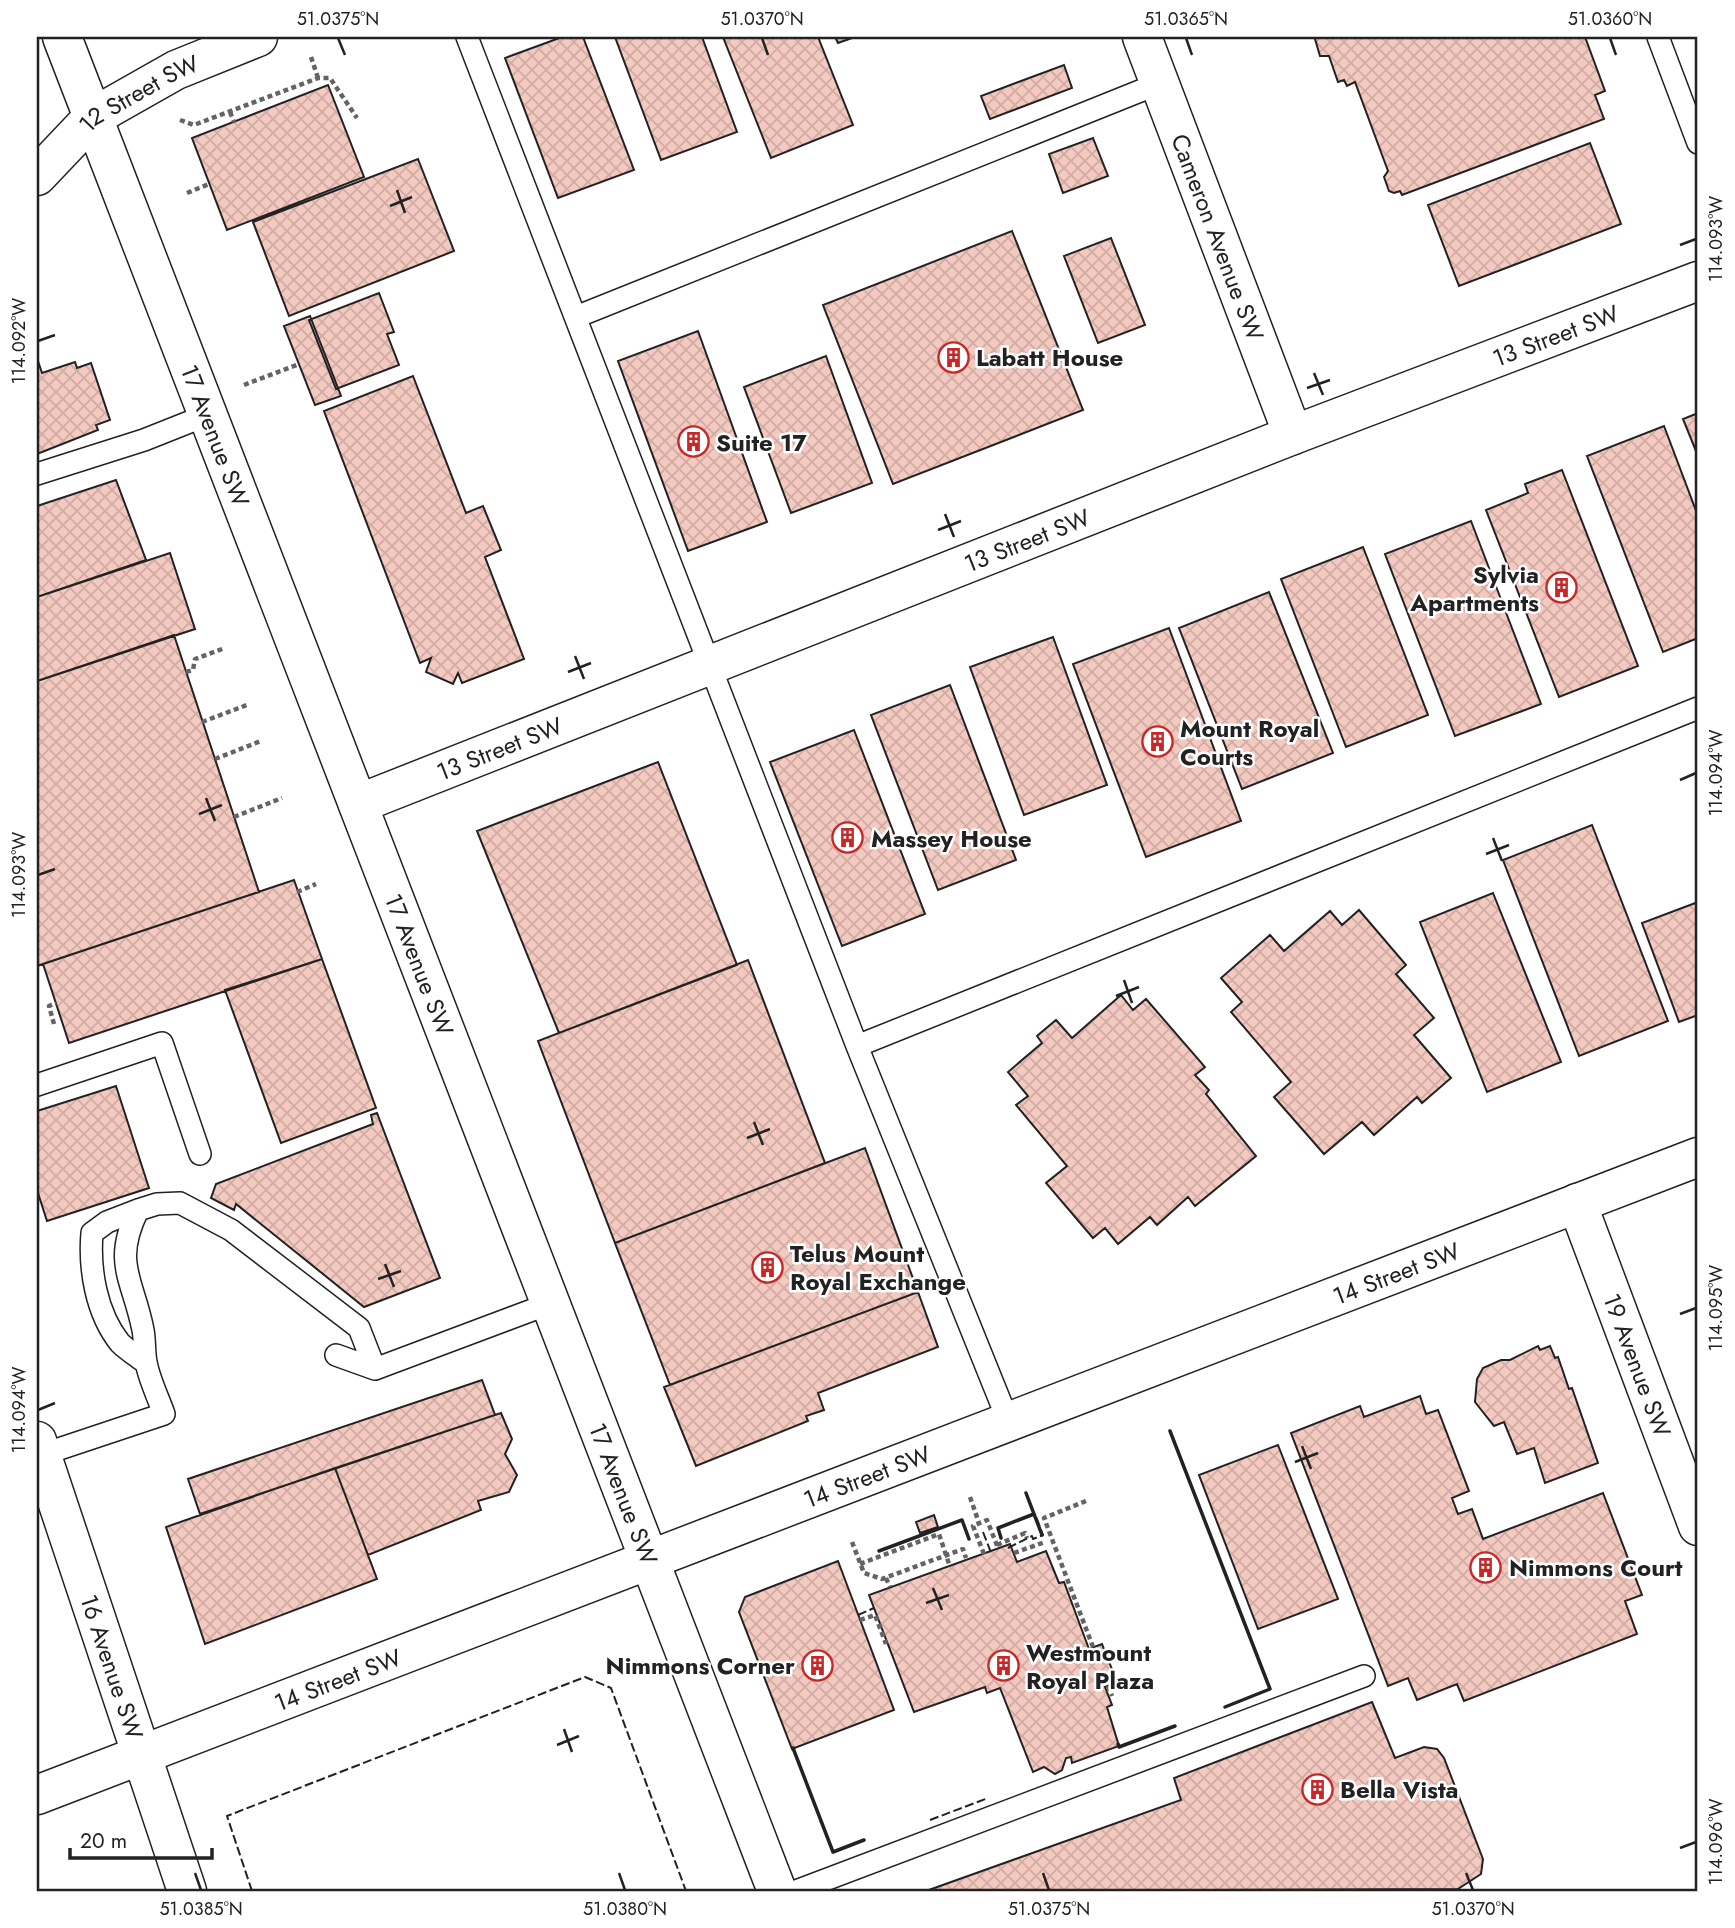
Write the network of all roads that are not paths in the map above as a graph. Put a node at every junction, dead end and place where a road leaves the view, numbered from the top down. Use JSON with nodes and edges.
{"nodes":[{"id":1,"x":62,"y":37,"type":"edge"},
{"id":2,"x":258,"y":37,"type":"edge"},
{"id":3,"x":467,"y":37,"type":"edge"},
{"id":4,"x":1142,"y":37,"type":"edge"},
{"id":5,"x":1658,"y":37,"type":"edge"},
{"id":6,"x":1160,"y":83,"type":"junction"},
{"id":7,"x":93,"y":117,"type":"junction"},
{"id":8,"x":1698,"y":143,"type":"edge"},
{"id":9,"x":37,"y":176,"type":"edge"},
{"id":10,"x":1698,"y":281,"type":"edge"},
{"id":11,"x":576,"y":317,"type":"junction"},
{"id":12,"x":207,"y":415,"type":"junction"},
{"id":13,"x":1293,"y":435,"type":"junction"},
{"id":14,"x":37,"y":474,"type":"edge"},
{"id":15,"x":710,"y":666,"type":"junction"},
{"id":16,"x":1698,"y":708,"type":"edge"},
{"id":17,"x":358,"y":804,"type":"junction"},
{"id":18,"x":857,"y":1046,"type":"junction"},
{"id":19,"x":37,"y":1085,"type":"edge"},
{"id":20,"x":200,"y":1154,"type":"dead end"},
{"id":21,"x":1698,"y":1157,"type":"edge"},
{"id":22,"x":1577,"y":1203,"type":"junction"},
{"id":23,"x":138,"y":1210,"type":"junction"},
{"id":24,"x":551,"y":1303,"type":"junction"},
{"id":25,"x":336,"y":1355,"type":"dead end"},
{"id":26,"x":146,"y":1363,"type":"junction"},
{"id":27,"x":375,"y":1369,"type":"junction"},
{"id":28,"x":1009,"y":1423,"type":"junction"},
{"id":29,"x":39,"y":1448,"type":"edge"},
{"id":30,"x":1698,"y":1526,"type":"edge"},
{"id":31,"x":650,"y":1559,"type":"junction"},
{"id":32,"x":1364,"y":1676,"type":"dead end"},
{"id":33,"x":143,"y":1755,"type":"junction"},
{"id":34,"x":37,"y":1795,"type":"edge"},
{"id":35,"x":187,"y":1891,"type":"edge"},
{"id":36,"x":777,"y":1891,"type":"edge"},
{"id":37,"x":796,"y":1891,"type":"edge"}],
"edges":[{"from":1,"to":7,"type":"main road","name":"17 Avenue SW"},
{"from":2,"to":7,"type":"main road","name":"12 Street SW"},
{"from":3,"to":11,"type":"lane"},
{"from":4,"to":6,"type":"main road","name":"Cameron Avenue SW"},
{"from":5,"to":8,"type":"lane"},
{"from":6,"to":11,"type":"lane"},
{"from":6,"to":13,"type":"main road","name":"Cameron Avenue SW"},
{"from":7,"to":9,"type":"main road","name":"12 Street SW"},
{"from":7,"to":12,"type":"main road","name":"17 Avenue SW"},
{"from":10,"to":13,"type":"main road","name":"13 Street SW"},
{"from":11,"to":15,"type":"lane"},
{"from":12,"to":14,"type":"lane"},
{"from":12,"to":17,"type":"main road","name":"17 Avenue SW"},
{"from":13,"to":15,"type":"main road","name":"13 Street SW"},
{"from":15,"to":17,"type":"main road","name":"13 Street SW"},
{"from":15,"to":18,"type":"lane"},
{"from":16,"to":18,"type":"lane"},
{"from":17,"to":24,"type":"main road","name":"17 Avenue SW"},
{"from":18,"to":28,"type":"lane"},
{"from":19,"to":20,"type":"lane"},
{"from":21,"to":22,"type":"main road","name":"14 Street SW"},
{"from":22,"to":28,"type":"main road","name":"14 Street SW"},
{"from":22,"to":30,"type":"main road","name":"19 Avenue SW"},
{"from":23,"to":26,"type":"lane"},
{"from":23,"to":26,"type":"lane"},
{"from":23,"to":27,"type":"lane"},
{"from":24,"to":27,"type":"lane"},
{"from":24,"to":31,"type":"main road","name":"17 Avenue SW"},
{"from":25,"to":27,"type":"lane"},
{"from":26,"to":29,"type":"lane"},
{"from":28,"to":31,"type":"main road","name":"14 Street SW"},
{"from":29,"to":33,"type":"main road","name":"16 Avenue SW"},
{"from":31,"to":33,"type":"main road","name":"14 Street SW"},
{"from":31,"to":36,"type":"main road","name":"17 Avenue SW"},
{"from":32,"to":37,"type":"lane"},
{"from":33,"to":34,"type":"main road","name":"14 Street SW"},
{"from":33,"to":35,"type":"main road","name":"16 Avenue SW"}]}
